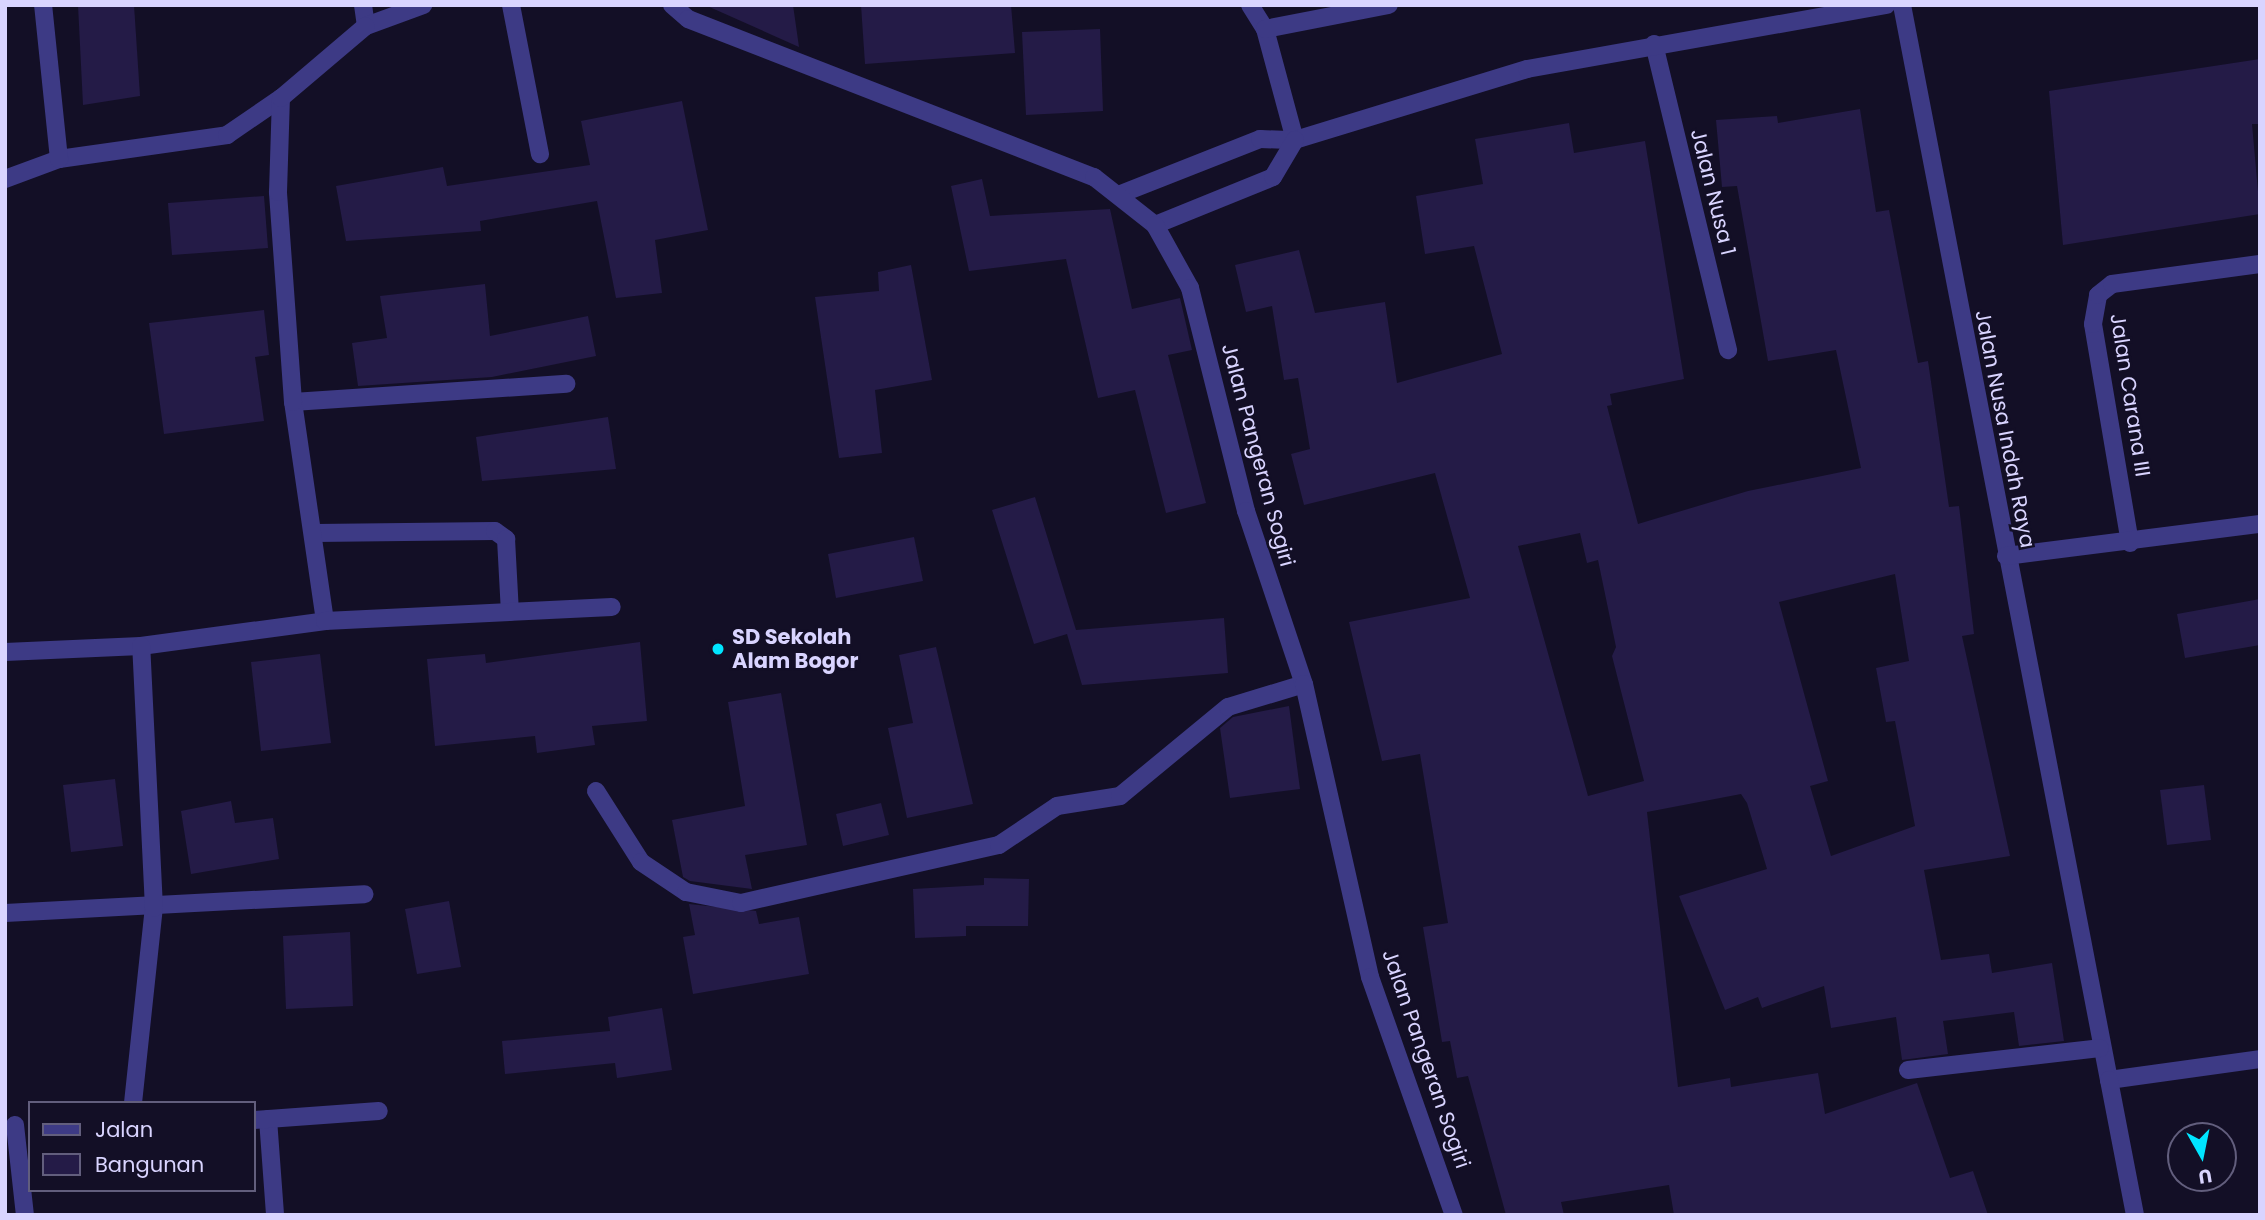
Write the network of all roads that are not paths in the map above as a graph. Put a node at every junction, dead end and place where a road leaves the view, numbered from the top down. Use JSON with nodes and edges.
{"nodes":[{"id":1,"x":43,"y":5,"type":"edge"},
{"id":2,"x":363,"y":5,"type":"edge"},
{"id":3,"x":423,"y":5,"type":"edge"},
{"id":4,"x":511,"y":5,"type":"edge"},
{"id":5,"x":672,"y":5,"type":"edge"},
{"id":6,"x":1250,"y":5,"type":"edge"},
{"id":7,"x":1389,"y":5,"type":"edge"},
{"id":8,"x":1902,"y":5,"type":"edge"},
{"id":9,"x":1876,"y":6,"type":"edge"},
{"id":10,"x":366,"y":26,"type":"junction"},
{"id":11,"x":1265,"y":29,"type":"junction"},
{"id":12,"x":1654,"y":44,"type":"junction"},
{"id":13,"x":281,"y":97,"type":"junction"},
{"id":14,"x":1295,"y":140,"type":"junction"},
{"id":15,"x":540,"y":153,"type":"dead end"},
{"id":16,"x":59,"y":159,"type":"junction"},
{"id":17,"x":5,"y":179,"type":"edge"},
{"id":18,"x":1118,"y":195,"type":"junction"},
{"id":19,"x":1155,"y":225,"type":"junction"},
{"id":20,"x":2260,"y":264,"type":"edge"},
{"id":21,"x":1728,"y":350,"type":"dead end"},
{"id":22,"x":566,"y":384,"type":"dead end"},
{"id":23,"x":293,"y":402,"type":"junction"},
{"id":24,"x":2260,"y":524,"type":"edge"},
{"id":25,"x":315,"y":533,"type":"junction"},
{"id":26,"x":2130,"y":543,"type":"junction"},
{"id":27,"x":2006,"y":556,"type":"junction"},
{"id":28,"x":612,"y":607,"type":"dead end"},
{"id":29,"x":510,"y":612,"type":"junction"},
{"id":30,"x":325,"y":621,"type":"junction"},
{"id":31,"x":141,"y":646,"type":"junction"},
{"id":32,"x":5,"y":652,"type":"edge"},
{"id":33,"x":1304,"y":684,"type":"junction"},
{"id":34,"x":596,"y":791,"type":"dead end"},
{"id":35,"x":364,"y":894,"type":"dead end"},
{"id":36,"x":155,"y":908,"type":"junction"},
{"id":37,"x":5,"y":914,"type":"edge"},
{"id":38,"x":2099,"y":1048,"type":"junction"},
{"id":39,"x":2260,"y":1059,"type":"edge"},
{"id":40,"x":1908,"y":1070,"type":"dead end"},
{"id":41,"x":2109,"y":1080,"type":"junction"},
{"id":42,"x":133,"y":1101,"type":"edge"},
{"id":43,"x":379,"y":1111,"type":"dead end"},
{"id":44,"x":261,"y":1119,"type":"edge"},
{"id":45,"x":17,"y":1125,"type":"edge"},
{"id":46,"x":25,"y":1215,"type":"edge"},
{"id":47,"x":275,"y":1215,"type":"edge"},
{"id":48,"x":1454,"y":1215,"type":"edge"},
{"id":49,"x":2135,"y":1215,"type":"edge"}],
"edges":[{"from":1,"to":16,"type":"street"},
{"from":2,"to":10,"type":"street"},
{"from":3,"to":10,"type":"street"},
{"from":4,"to":15,"type":"street"},
{"from":5,"to":18,"type":"street","name":"Jalan Pangeran Sogiri"},
{"from":6,"to":11,"type":"street"},
{"from":7,"to":11,"type":"street"},
{"from":8,"to":27,"type":"street","name":"Jalan Nusa Indah Raya"},
{"from":9,"to":12,"type":"street"},
{"from":10,"to":13,"type":"street"},
{"from":11,"to":14,"type":"street"},
{"from":12,"to":14,"type":"street"},
{"from":12,"to":21,"type":"street","name":"Jalan Nusa 1"},
{"from":13,"to":16,"type":"street"},
{"from":13,"to":23,"type":"street"},
{"from":14,"to":18,"type":"street"},
{"from":14,"to":19,"type":"street"},
{"from":16,"to":17,"type":"street"},
{"from":18,"to":19,"type":"street","name":"Jalan Pangeran Sogiri"},
{"from":19,"to":33,"type":"street","name":"Jalan Pangeran Sogiri"},
{"from":20,"to":26,"type":"street","name":"Jalan Carana III"},
{"from":22,"to":23,"type":"street"},
{"from":23,"to":25,"type":"street"},
{"from":24,"to":26,"type":"street"},
{"from":25,"to":29,"type":"street"},
{"from":25,"to":30,"type":"street"},
{"from":26,"to":27,"type":"street"},
{"from":27,"to":38,"type":"street","name":"Jalan Nusa Indah Raya"},
{"from":28,"to":29,"type":"street"},
{"from":29,"to":30,"type":"street"},
{"from":30,"to":31,"type":"street"},
{"from":31,"to":32,"type":"street"},
{"from":31,"to":36,"type":"street"},
{"from":33,"to":34,"type":"street"},
{"from":33,"to":48,"type":"street","name":"Jalan Pangeran Sogiri"},
{"from":35,"to":36,"type":"street"},
{"from":36,"to":37,"type":"street"},
{"from":36,"to":42,"type":"street"},
{"from":38,"to":40,"type":"street"},
{"from":38,"to":41,"type":"street","name":"Jalan Nusa Indah Raya"},
{"from":39,"to":41,"type":"street"},
{"from":41,"to":49,"type":"street","name":"Jalan Nusa Indah Raya"},
{"from":43,"to":44,"type":"street"},
{"from":44,"to":47,"type":"street"},
{"from":45,"to":46,"type":"street"}]}
